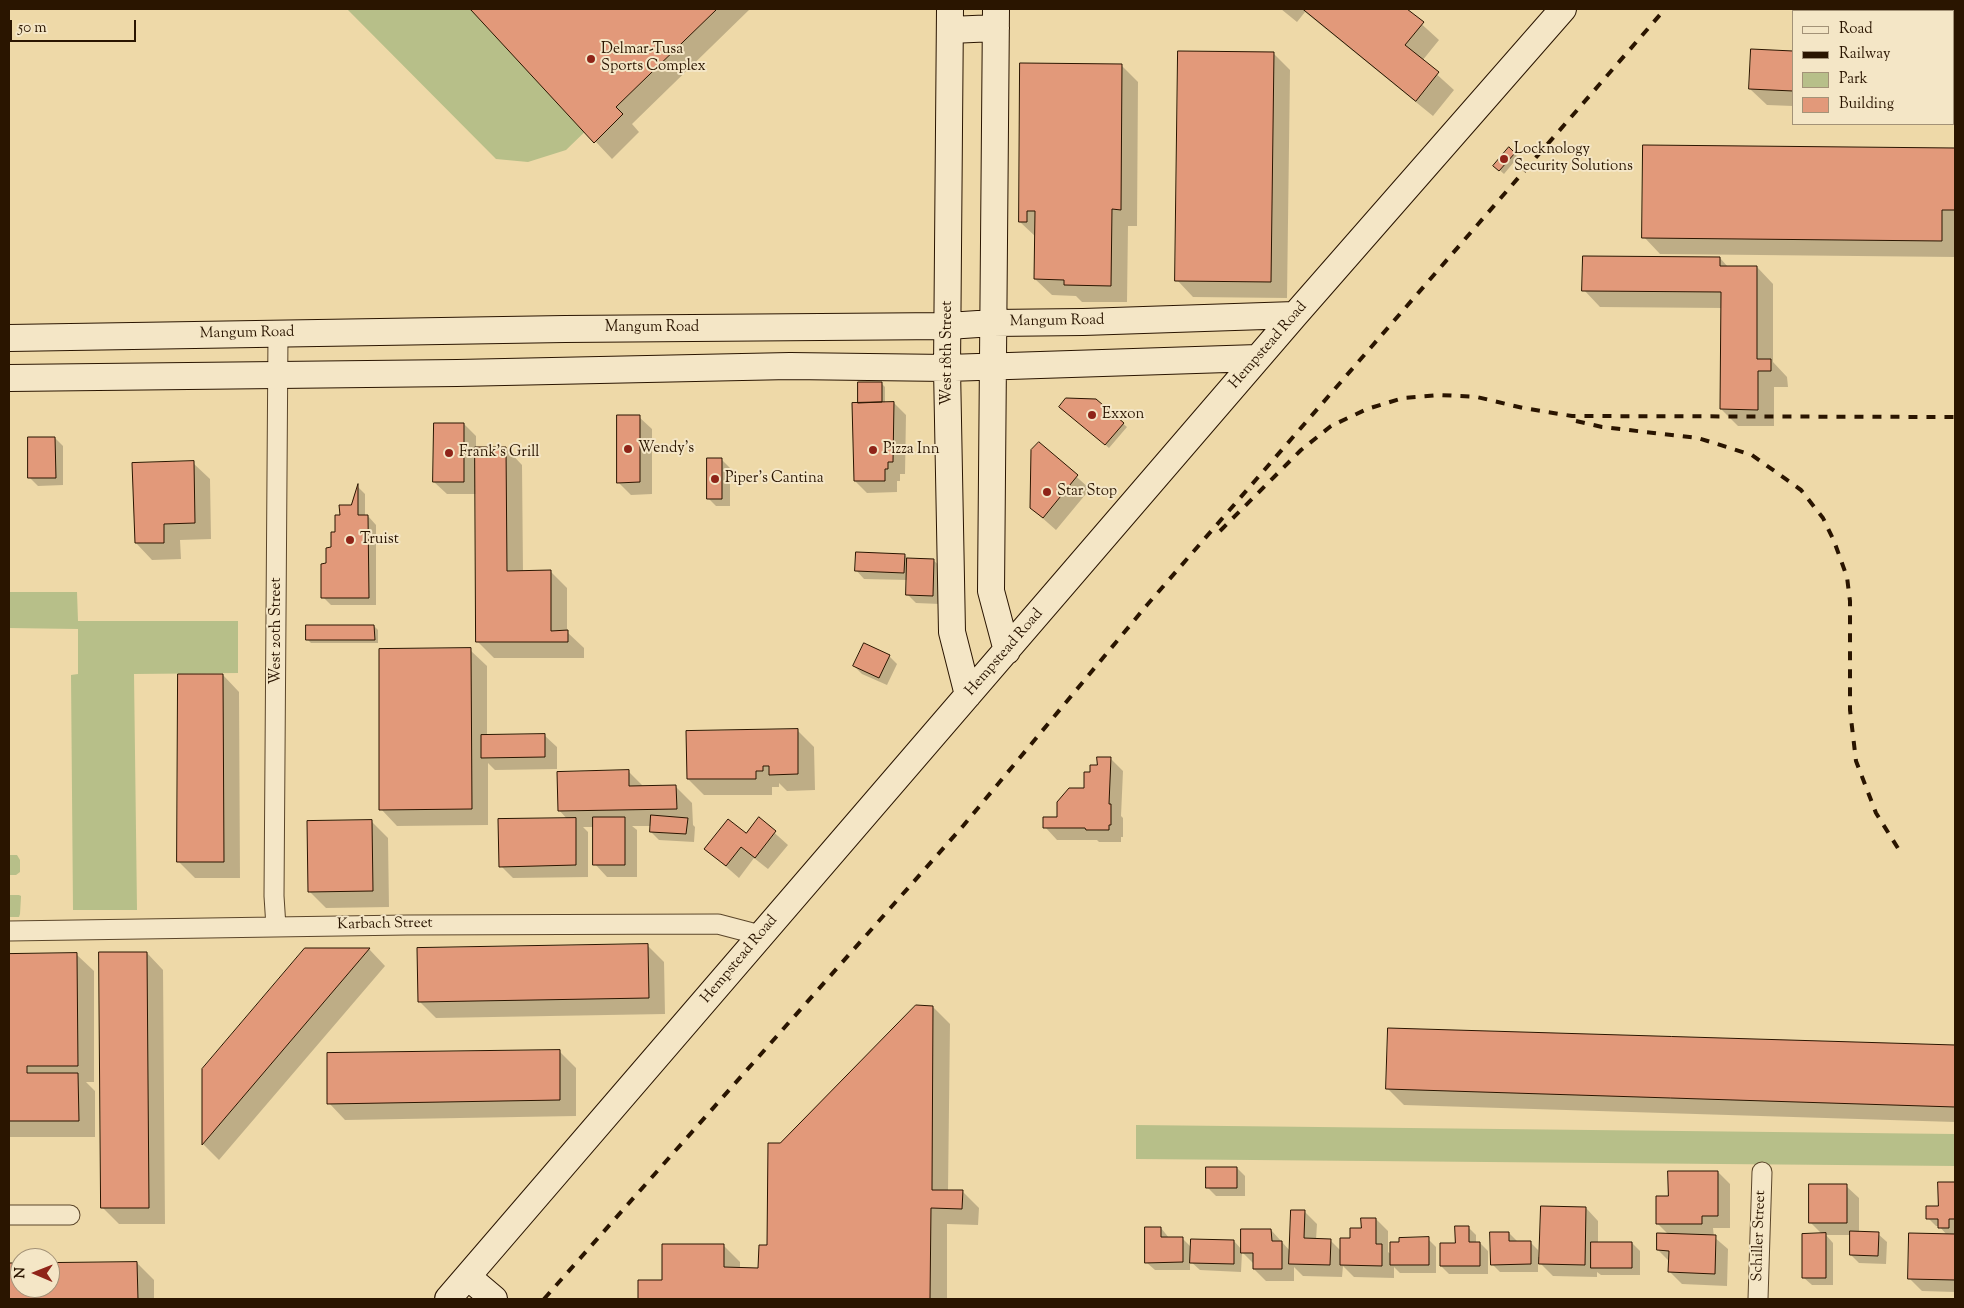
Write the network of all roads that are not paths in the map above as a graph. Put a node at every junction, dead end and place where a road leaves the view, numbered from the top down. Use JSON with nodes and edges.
{"nodes":[{"id":1,"x":1563,"y":9,"type":"edge"},
{"id":2,"x":996,"y":19,"type":"edge"},
{"id":3,"x":950,"y":20,"type":"edge"},
{"id":4,"x":1295,"y":315,"type":"junction"},
{"id":5,"x":994,"y":323,"type":"junction"},
{"id":6,"x":948,"y":326,"type":"junction"},
{"id":7,"x":670,"y":329,"type":"junction"},
{"id":8,"x":278,"y":334,"type":"junction"},
{"id":9,"x":16,"y":338,"type":"edge"},
{"id":10,"x":1258,"y":358,"type":"junction"},
{"id":11,"x":993,"y":367,"type":"junction"},
{"id":12,"x":670,"y":368,"type":"junction"},
{"id":13,"x":947,"y":368,"type":"junction"},
{"id":14,"x":278,"y":375,"type":"junction"},
{"id":15,"x":16,"y":378,"type":"edge"},
{"id":16,"x":992,"y":511,"type":"junction"},
{"id":17,"x":950,"y":517,"type":"junction"},
{"id":18,"x":1007,"y":651,"type":"junction"},
{"id":19,"x":968,"y":695,"type":"junction"},
{"id":20,"x":276,"y":927,"type":"junction"},
{"id":21,"x":9,"y":931,"type":"edge"},
{"id":22,"x":760,"y":935,"type":"junction"},
{"id":23,"x":1762,"y":1172,"type":"dead end"},
{"id":24,"x":9,"y":1215,"type":"edge"},
{"id":25,"x":70,"y":1215,"type":"dead end"},
{"id":26,"x":468,"y":1276,"type":"junction"},
{"id":27,"x":448,"y":1299,"type":"edge"},
{"id":28,"x":494,"y":1299,"type":"edge"},
{"id":29,"x":1758,"y":1299,"type":"edge"}],
"edges":[{"from":1,"to":4,"type":"main road","name":"Hempstead Road"},
{"from":2,"to":3,"type":"main road"},
{"from":2,"to":5,"type":"main road"},
{"from":3,"to":6,"type":"main road","name":"West 18th Street"},
{"from":4,"to":5,"type":"main road","name":"Mangum Road"},
{"from":4,"to":10,"type":"main road","name":"Hempstead Road"},
{"from":5,"to":6,"type":"main road","name":"Mangum Road"},
{"from":5,"to":11,"type":"main road"},
{"from":6,"to":7,"type":"main road","name":"Mangum Road"},
{"from":6,"to":13,"type":"main road","name":"West 18th Street"},
{"from":7,"to":8,"type":"main road","name":"Mangum Road"},
{"from":7,"to":12,"type":"main road"},
{"from":8,"to":9,"type":"main road","name":"Mangum Road"},
{"from":8,"to":14,"type":"street","name":"West 20th Street"},
{"from":9,"to":15,"type":"main road"},
{"from":10,"to":11,"type":"main road"},
{"from":10,"to":18,"type":"main road","name":"Hempstead Road"},
{"from":11,"to":13,"type":"main road"},
{"from":11,"to":16,"type":"main road"},
{"from":12,"to":13,"type":"main road"},
{"from":12,"to":14,"type":"main road"},
{"from":13,"to":17,"type":"main road","name":"West 18th Street"},
{"from":14,"to":15,"type":"main road"},
{"from":14,"to":20,"type":"street","name":"West 20th Street"},
{"from":16,"to":17,"type":"main road"},
{"from":16,"to":18,"type":"main road"},
{"from":17,"to":19,"type":"main road","name":"West 18th Street"},
{"from":18,"to":19,"type":"main road","name":"Hempstead Road"},
{"from":19,"to":22,"type":"main road","name":"Hempstead Road"},
{"from":20,"to":21,"type":"street","name":"Karbach Street"},
{"from":20,"to":22,"type":"street","name":"Karbach Street"},
{"from":22,"to":26,"type":"main road","name":"Hempstead Road"},
{"from":23,"to":29,"type":"street","name":"Schiller Street"},
{"from":24,"to":25,"type":"street"},
{"from":26,"to":27,"type":"main road","name":"Hempstead Road"},
{"from":26,"to":28,"type":"main road"}]}
